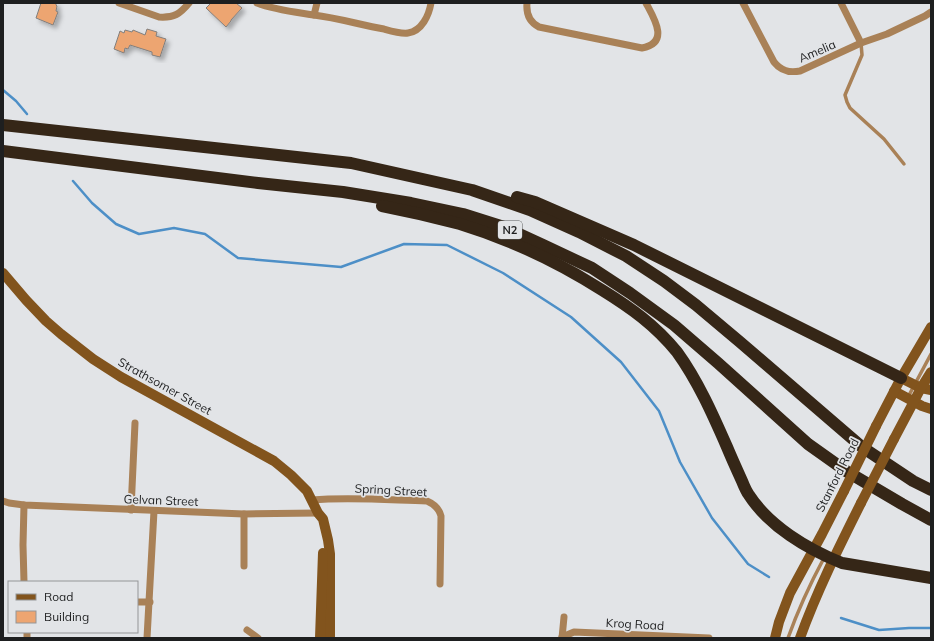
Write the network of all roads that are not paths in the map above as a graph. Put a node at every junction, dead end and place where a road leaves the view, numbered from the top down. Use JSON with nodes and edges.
{"nodes":[{"id":1,"x":119,"y":3,"type":"edge"},
{"id":2,"x":189,"y":3,"type":"edge"},
{"id":3,"x":257,"y":3,"type":"edge"},
{"id":4,"x":317,"y":3,"type":"edge"},
{"id":5,"x":431,"y":3,"type":"edge"},
{"id":6,"x":527,"y":3,"type":"edge"},
{"id":7,"x":646,"y":3,"type":"edge"},
{"id":8,"x":743,"y":3,"type":"edge"},
{"id":9,"x":840,"y":3,"type":"edge"},
{"id":10,"x":931,"y":12,"type":"edge"},
{"id":11,"x":314,"y":15,"type":"junction"},
{"id":12,"x":861,"y":43,"type":"junction"},
{"id":13,"x":3,"y":125,"type":"edge"},
{"id":14,"x":3,"y":151,"type":"edge"},
{"id":15,"x":351,"y":163,"type":"junction"},
{"id":16,"x":904,"y":164,"type":"dead end"},
{"id":17,"x":258,"y":183,"type":"junction"},
{"id":18,"x":3,"y":273,"type":"edge"},
{"id":19,"x":931,"y":327,"type":"edge"},
{"id":20,"x":931,"y":354,"type":"edge"},
{"id":21,"x":931,"y":372,"type":"edge"},
{"id":22,"x":901,"y":378,"type":"junction"},
{"id":23,"x":922,"y":388,"type":"edge"},
{"id":24,"x":894,"y":391,"type":"junction"},
{"id":25,"x":911,"y":400,"type":"junction"},
{"id":26,"x":931,"y":409,"type":"edge"},
{"id":27,"x":135,"y":423,"type":"dead end"},
{"id":28,"x":931,"y":490,"type":"edge"},
{"id":29,"x":312,"y":500,"type":"junction"},
{"id":30,"x":3,"y":501,"type":"edge"},
{"id":31,"x":24,"y":505,"type":"junction"},
{"id":32,"x":131,"y":510,"type":"junction"},
{"id":33,"x":154,"y":511,"type":"junction"},
{"id":34,"x":244,"y":514,"type":"junction"},
{"id":35,"x":320,"y":517,"type":"junction"},
{"id":36,"x":931,"y":520,"type":"edge"},
{"id":37,"x":814,"y":549,"type":"junction"},
{"id":38,"x":829,"y":557,"type":"junction"},
{"id":39,"x":244,"y":566,"type":"dead end"},
{"id":40,"x":931,"y":578,"type":"edge"},
{"id":41,"x":24,"y":581,"type":"edge"},
{"id":42,"x":440,"y":584,"type":"dead end"},
{"id":43,"x":138,"y":602,"type":"edge"},
{"id":44,"x":150,"y":602,"type":"junction"},
{"id":45,"x":564,"y":617,"type":"dead end"},
{"id":46,"x":247,"y":630,"type":"dead end"},
{"id":47,"x":562,"y":637,"type":"edge"},
{"id":48,"x":147,"y":638,"type":"edge"},
{"id":49,"x":258,"y":638,"type":"edge"},
{"id":50,"x":320,"y":638,"type":"edge"},
{"id":51,"x":330,"y":638,"type":"edge"},
{"id":52,"x":709,"y":638,"type":"edge"},
{"id":53,"x":775,"y":638,"type":"edge"},
{"id":54,"x":788,"y":638,"type":"edge"},
{"id":55,"x":800,"y":638,"type":"edge"}],
"edges":[{"from":1,"to":2,"type":"street"},
{"from":3,"to":11,"type":"street"},
{"from":4,"to":11,"type":"street"},
{"from":5,"to":11,"type":"street"},
{"from":6,"to":7,"type":"street"},
{"from":8,"to":12,"type":"street","name":"Amelia"},
{"from":9,"to":12,"type":"street"},
{"from":10,"to":12,"type":"street","name":"Amelia"},
{"from":12,"to":16,"type":"lane"},
{"from":13,"to":15,"type":"highway","number":"N2"},
{"from":14,"to":17,"type":"highway","number":"N2"},
{"from":15,"to":22,"type":"highway"},
{"from":15,"to":28,"type":"highway","number":"N2"},
{"from":17,"to":36,"type":"highway","number":"N2"},
{"from":17,"to":37,"type":"highway"},
{"from":18,"to":29,"type":"street","name":"Strathsomer Street"},
{"from":19,"to":22,"type":"street","name":"Stanford Road"},
{"from":20,"to":23,"type":"lane"},
{"from":21,"to":23,"type":"street"},
{"from":22,"to":23,"type":"street"},
{"from":22,"to":24,"type":"street","name":"Stanford Road"},
{"from":23,"to":25,"type":"street"},
{"from":24,"to":25,"type":"street"},
{"from":24,"to":37,"type":"street","name":"Stanford Road","bridge":true},
{"from":25,"to":26,"type":"street"},
{"from":25,"to":38,"type":"street","bridge":true},
{"from":27,"to":32,"type":"street"},
{"from":29,"to":35,"type":"street","name":"Strathsomer Street"},
{"from":29,"to":42,"type":"street","name":"Spring Street"},
{"from":30,"to":31,"type":"street","name":"Gelvan Street"},
{"from":31,"to":32,"type":"street","name":"Gelvan Street"},
{"from":31,"to":41,"type":"street"},
{"from":32,"to":33,"type":"street","name":"Gelvan Street"},
{"from":33,"to":34,"type":"street","name":"Gelvan Street"},
{"from":33,"to":44,"type":"street"},
{"from":34,"to":35,"type":"street","name":"Gelvan Street"},
{"from":34,"to":39,"type":"street"},
{"from":35,"to":50,"type":"street"},
{"from":35,"to":51,"type":"street"},
{"from":37,"to":38,"type":"highway"},
{"from":37,"to":53,"type":"street","name":"Stanford Road"},
{"from":38,"to":40,"type":"highway"},
{"from":38,"to":54,"type":"lane"},
{"from":38,"to":55,"type":"street"},
{"from":43,"to":44,"type":"street"},
{"from":44,"to":48,"type":"street"},
{"from":45,"to":47,"type":"street"},
{"from":46,"to":49,"type":"street"},
{"from":47,"to":52,"type":"street","name":"Krog Road"}]}
